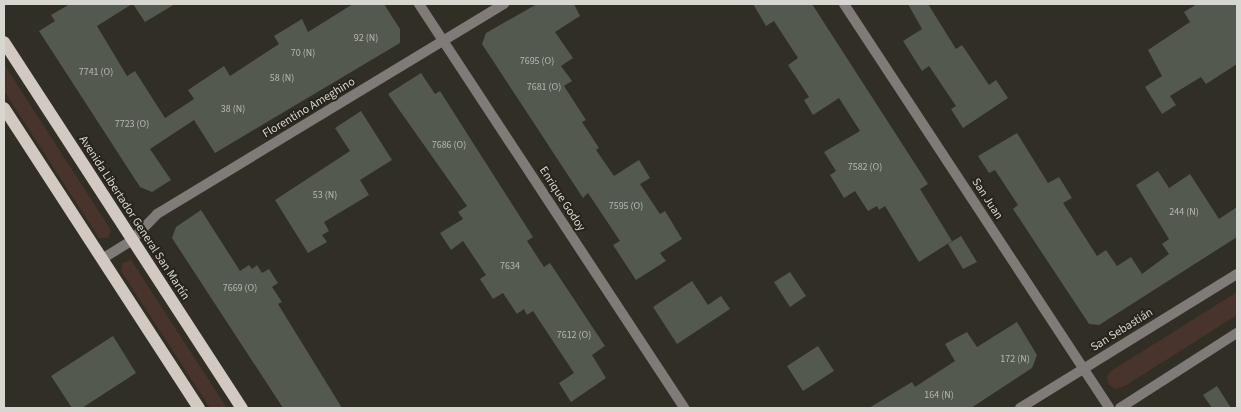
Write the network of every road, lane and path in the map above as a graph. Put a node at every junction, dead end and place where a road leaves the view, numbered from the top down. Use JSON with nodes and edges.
{"nodes":[{"id":1,"x":419,"y":4,"type":"edge"},
{"id":2,"x":504,"y":4,"type":"edge"},
{"id":3,"x":844,"y":4,"type":"edge"},
{"id":4,"x":443,"y":41,"type":"junction"},
{"id":5,"x":4,"y":42,"type":"edge"},
{"id":6,"x":4,"y":108,"type":"edge"},
{"id":7,"x":132,"y":240,"type":"junction"},
{"id":8,"x":102,"y":259,"type":"junction"},
{"id":9,"x":1237,"y":274,"type":"edge"},
{"id":10,"x":1237,"y":333,"type":"edge"},
{"id":11,"x":1084,"y":368,"type":"junction"},
{"id":12,"x":198,"y":408,"type":"edge"},
{"id":13,"x":242,"y":408,"type":"edge"},
{"id":14,"x":684,"y":408,"type":"edge"},
{"id":15,"x":1020,"y":408,"type":"edge"},
{"id":16,"x":1109,"y":408,"type":"edge"},
{"id":17,"x":1120,"y":408,"type":"edge"}],
"edges":[{"from":1,"to":4,"type":"street","name":"Enrique Godoy"},
{"from":2,"to":4,"type":"street","name":"Florentino Ameghino"},
{"from":3,"to":11,"type":"street","name":"San Juan"},
{"from":4,"to":7,"type":"street","name":"Florentino Ameghino"},
{"from":4,"to":14,"type":"street","name":"Enrique Godoy"},
{"from":5,"to":7,"type":"main road","name":"Avenida Libertador General San Martín"},
{"from":6,"to":8,"type":"main road"},
{"from":7,"to":8,"type":"street","name":"Florentino Ameghino"},
{"from":7,"to":13,"type":"main road","name":"Avenida Libertador General San Martín"},
{"from":8,"to":12,"type":"main road"},
{"from":9,"to":11,"type":"street","name":"San Sebastián"},
{"from":10,"to":17,"type":"street"},
{"from":11,"to":15,"type":"street","name":"San Sebastián"},
{"from":11,"to":16,"type":"street","name":"San Juan"}]}
